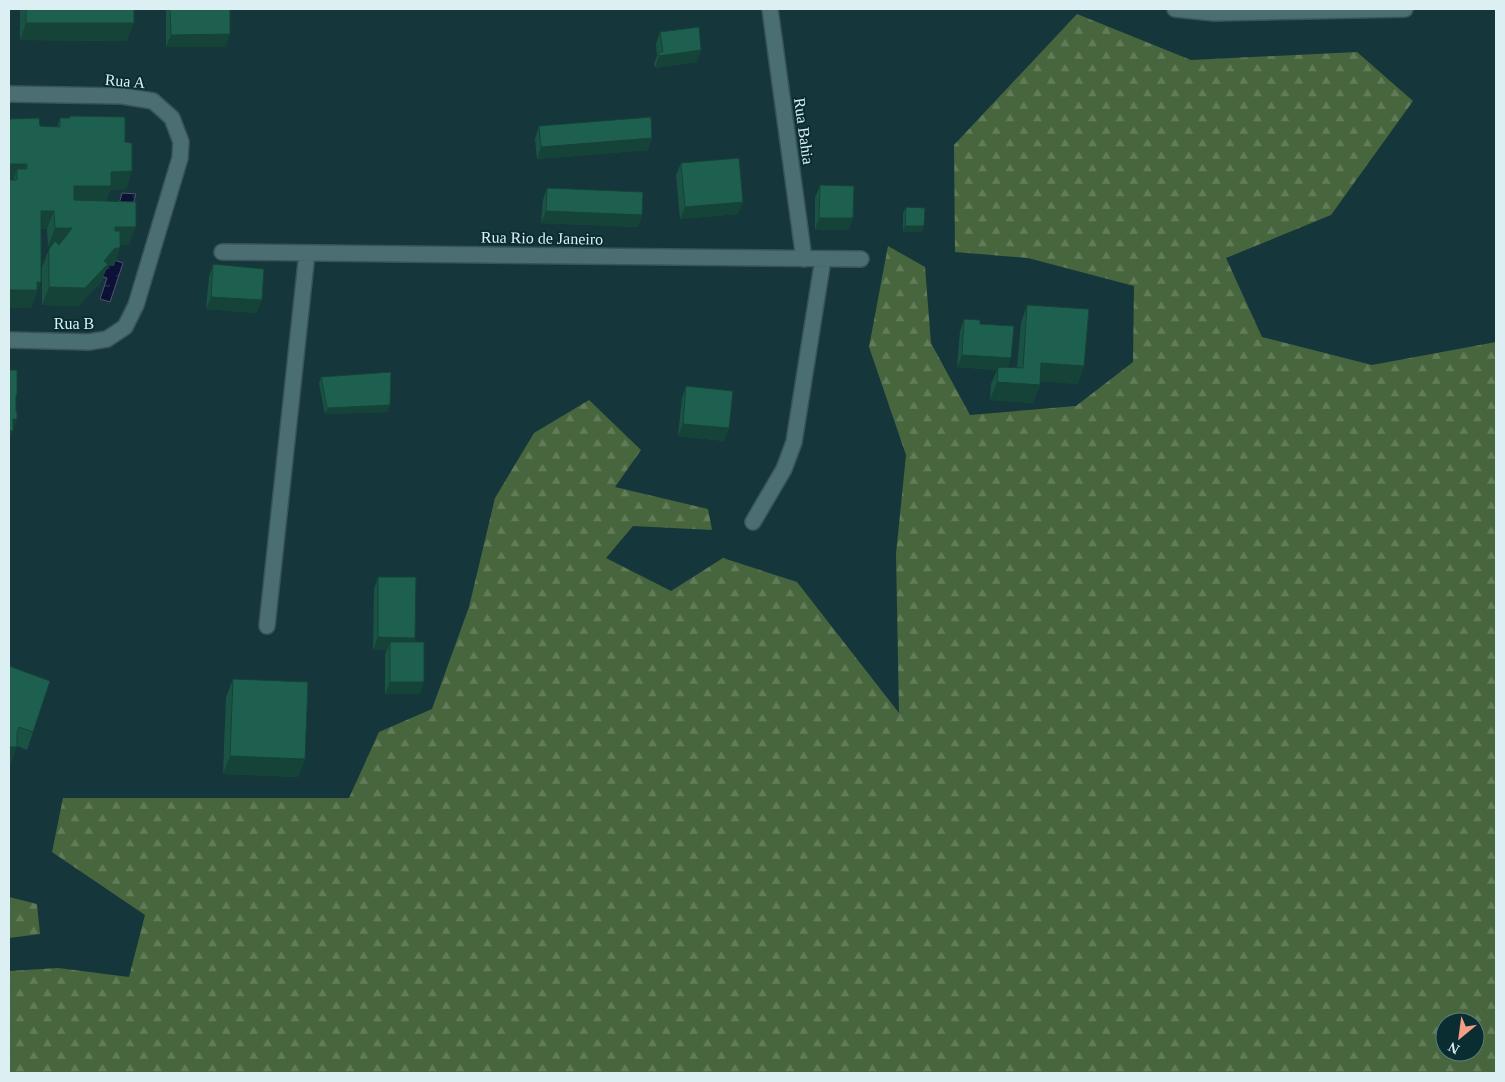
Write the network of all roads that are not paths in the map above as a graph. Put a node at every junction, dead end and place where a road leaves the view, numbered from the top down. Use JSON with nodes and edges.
{"nodes":[{"id":1,"x":770,"y":9,"type":"edge"},
{"id":2,"x":1175,"y":9,"type":"edge"},
{"id":3,"x":1405,"y":9,"type":"edge"},
{"id":4,"x":9,"y":94,"type":"edge"},
{"id":5,"x":158,"y":233,"type":"joint"},
{"id":6,"x":222,"y":252,"type":"dead end"},
{"id":7,"x":307,"y":253,"type":"junction"},
{"id":8,"x":804,"y":259,"type":"junction"},
{"id":9,"x":823,"y":259,"type":"junction"},
{"id":10,"x":861,"y":259,"type":"dead end"},
{"id":11,"x":9,"y":340,"type":"edge"},
{"id":12,"x":753,"y":522,"type":"dead end"},
{"id":13,"x":267,"y":626,"type":"dead end"}],
"edges":[{"from":1,"to":8,"type":"street","name":"Rua Bahia"},
{"from":2,"to":3,"type":"street"},
{"from":4,"to":5,"type":"street","name":"Rua A"},
{"from":5,"to":11,"type":"street","name":"Rua B"},
{"from":6,"to":7,"type":"street","name":"Rua Rio de Janeiro"},
{"from":7,"to":8,"type":"street","name":"Rua Rio de Janeiro"},
{"from":7,"to":13,"type":"street"},
{"from":8,"to":9,"type":"street","name":"Rua Rio de Janeiro"},
{"from":9,"to":10,"type":"street","name":"Rua Rio de Janeiro"},
{"from":9,"to":12,"type":"street"}]}
